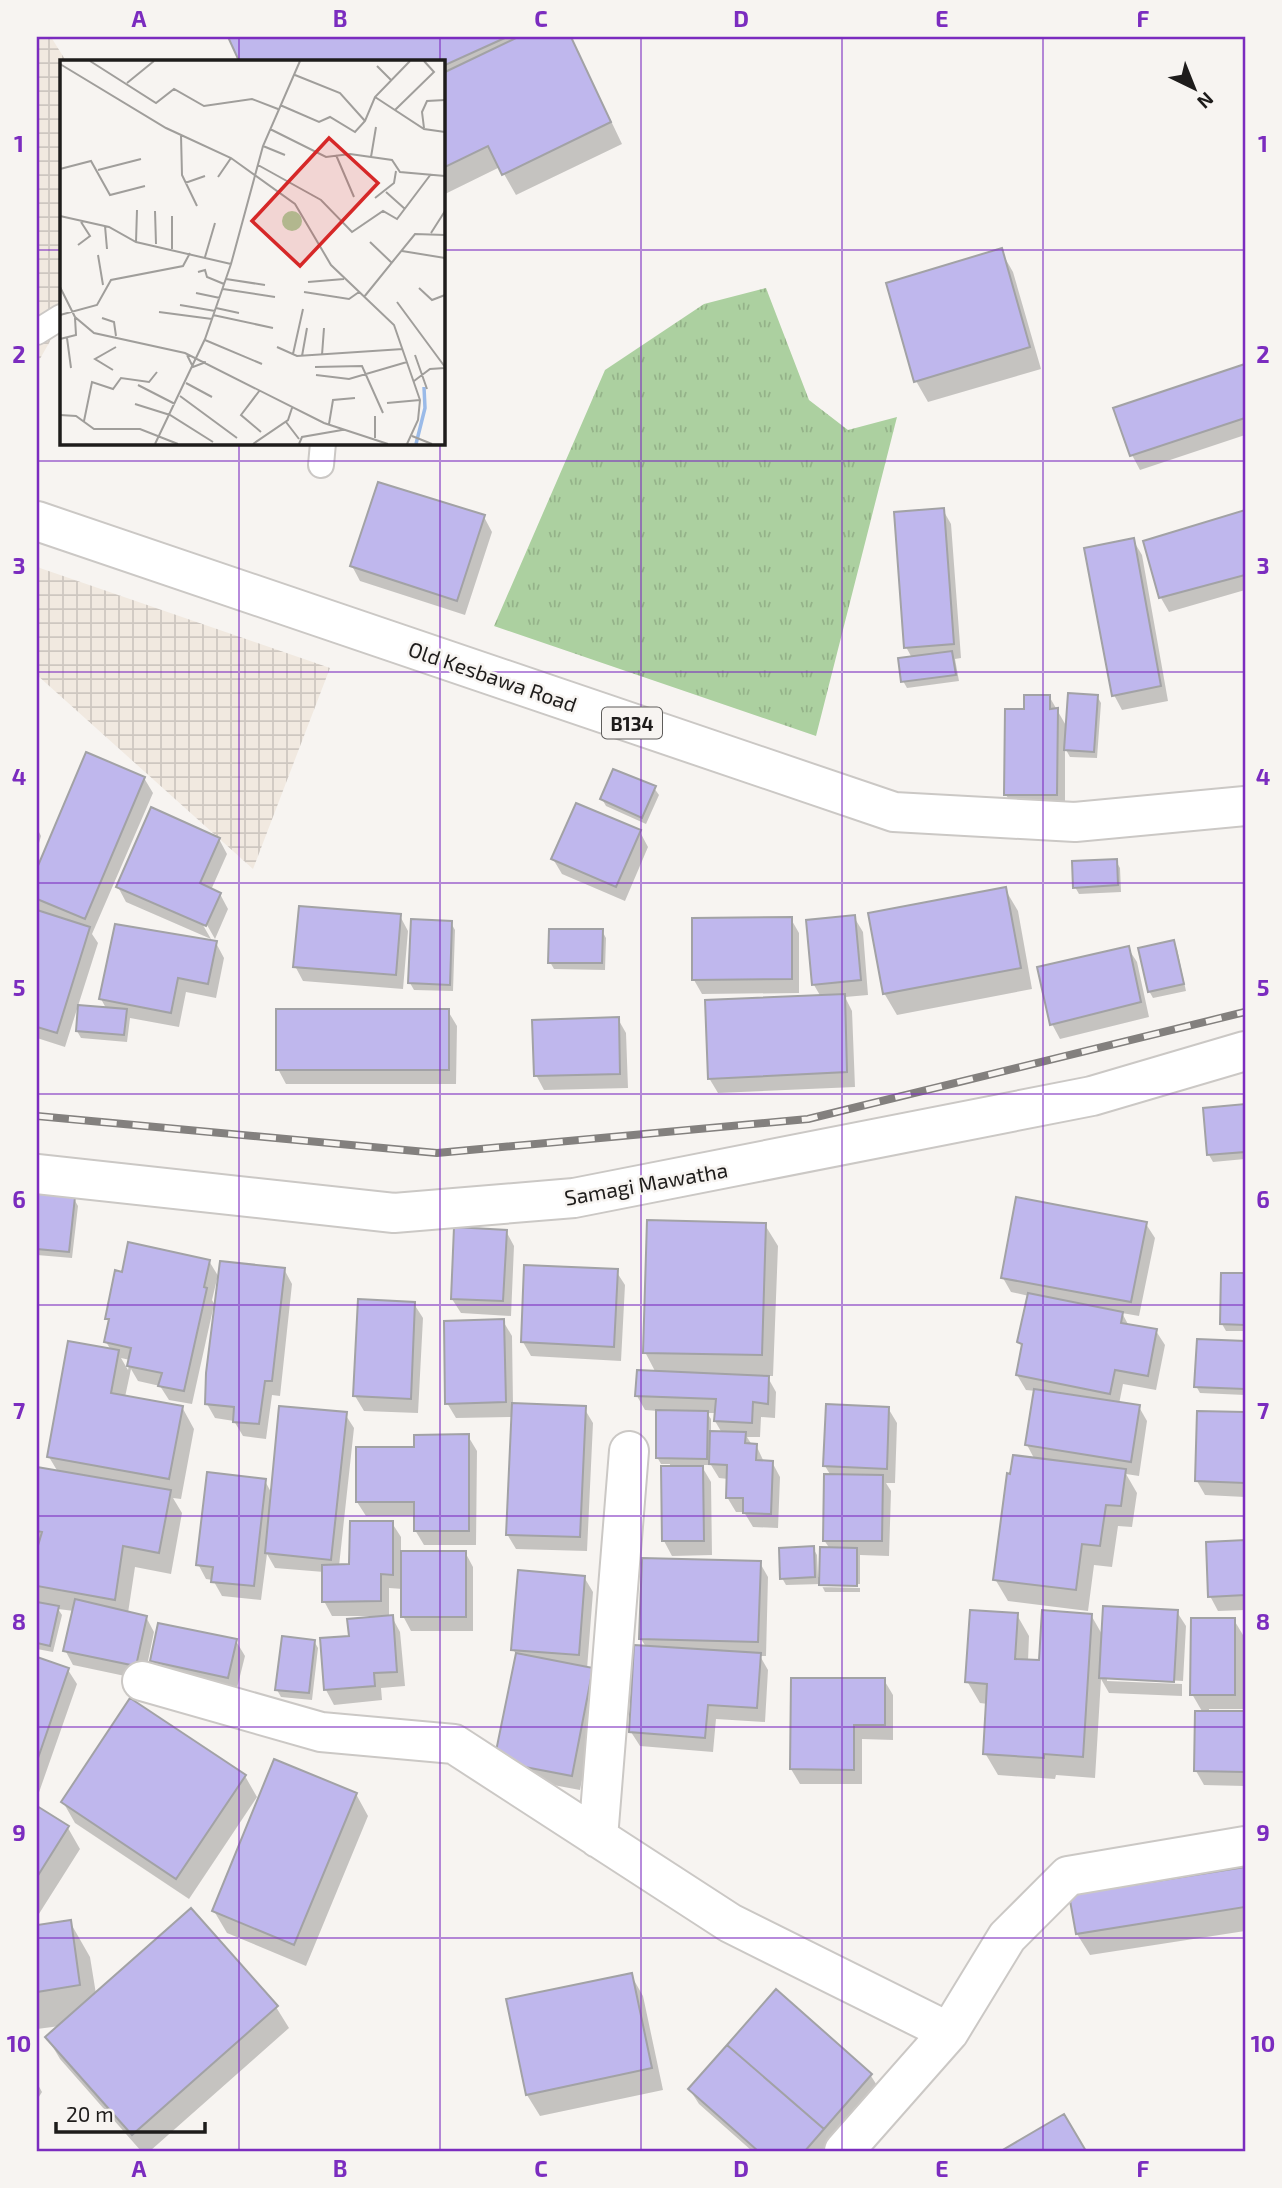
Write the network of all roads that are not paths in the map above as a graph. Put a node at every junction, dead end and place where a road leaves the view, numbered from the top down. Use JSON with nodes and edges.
{"nodes":[{"id":1,"x":60,"y":318,"type":"edge"},
{"id":2,"x":37,"y":332,"type":"edge"},
{"id":3,"x":37,"y":521,"type":"edge"},
{"id":4,"x":1245,"y":806,"type":"edge"},
{"id":5,"x":1245,"y":1051,"type":"edge"},
{"id":6,"x":37,"y":1174,"type":"edge"},
{"id":7,"x":629,"y":1451,"type":"dead end"},
{"id":8,"x":142,"y":1681,"type":"dead end"},
{"id":9,"x":598,"y":1838,"type":"junction"},
{"id":10,"x":1245,"y":1846,"type":"edge"},
{"id":11,"x":949,"y":2032,"type":"junction"},
{"id":12,"x":844,"y":2151,"type":"edge"}],
"edges":[{"from":1,"to":2,"type":"lane"},
{"from":3,"to":4,"type":"street","name":"Old Kesbawa Road","number":"B134"},
{"from":5,"to":6,"type":"street","name":"Samagi Mawatha"},
{"from":7,"to":9,"type":"street"},
{"from":8,"to":9,"type":"street"},
{"from":9,"to":11,"type":"street"},
{"from":10,"to":11,"type":"street"},
{"from":11,"to":12,"type":"street"}]}
